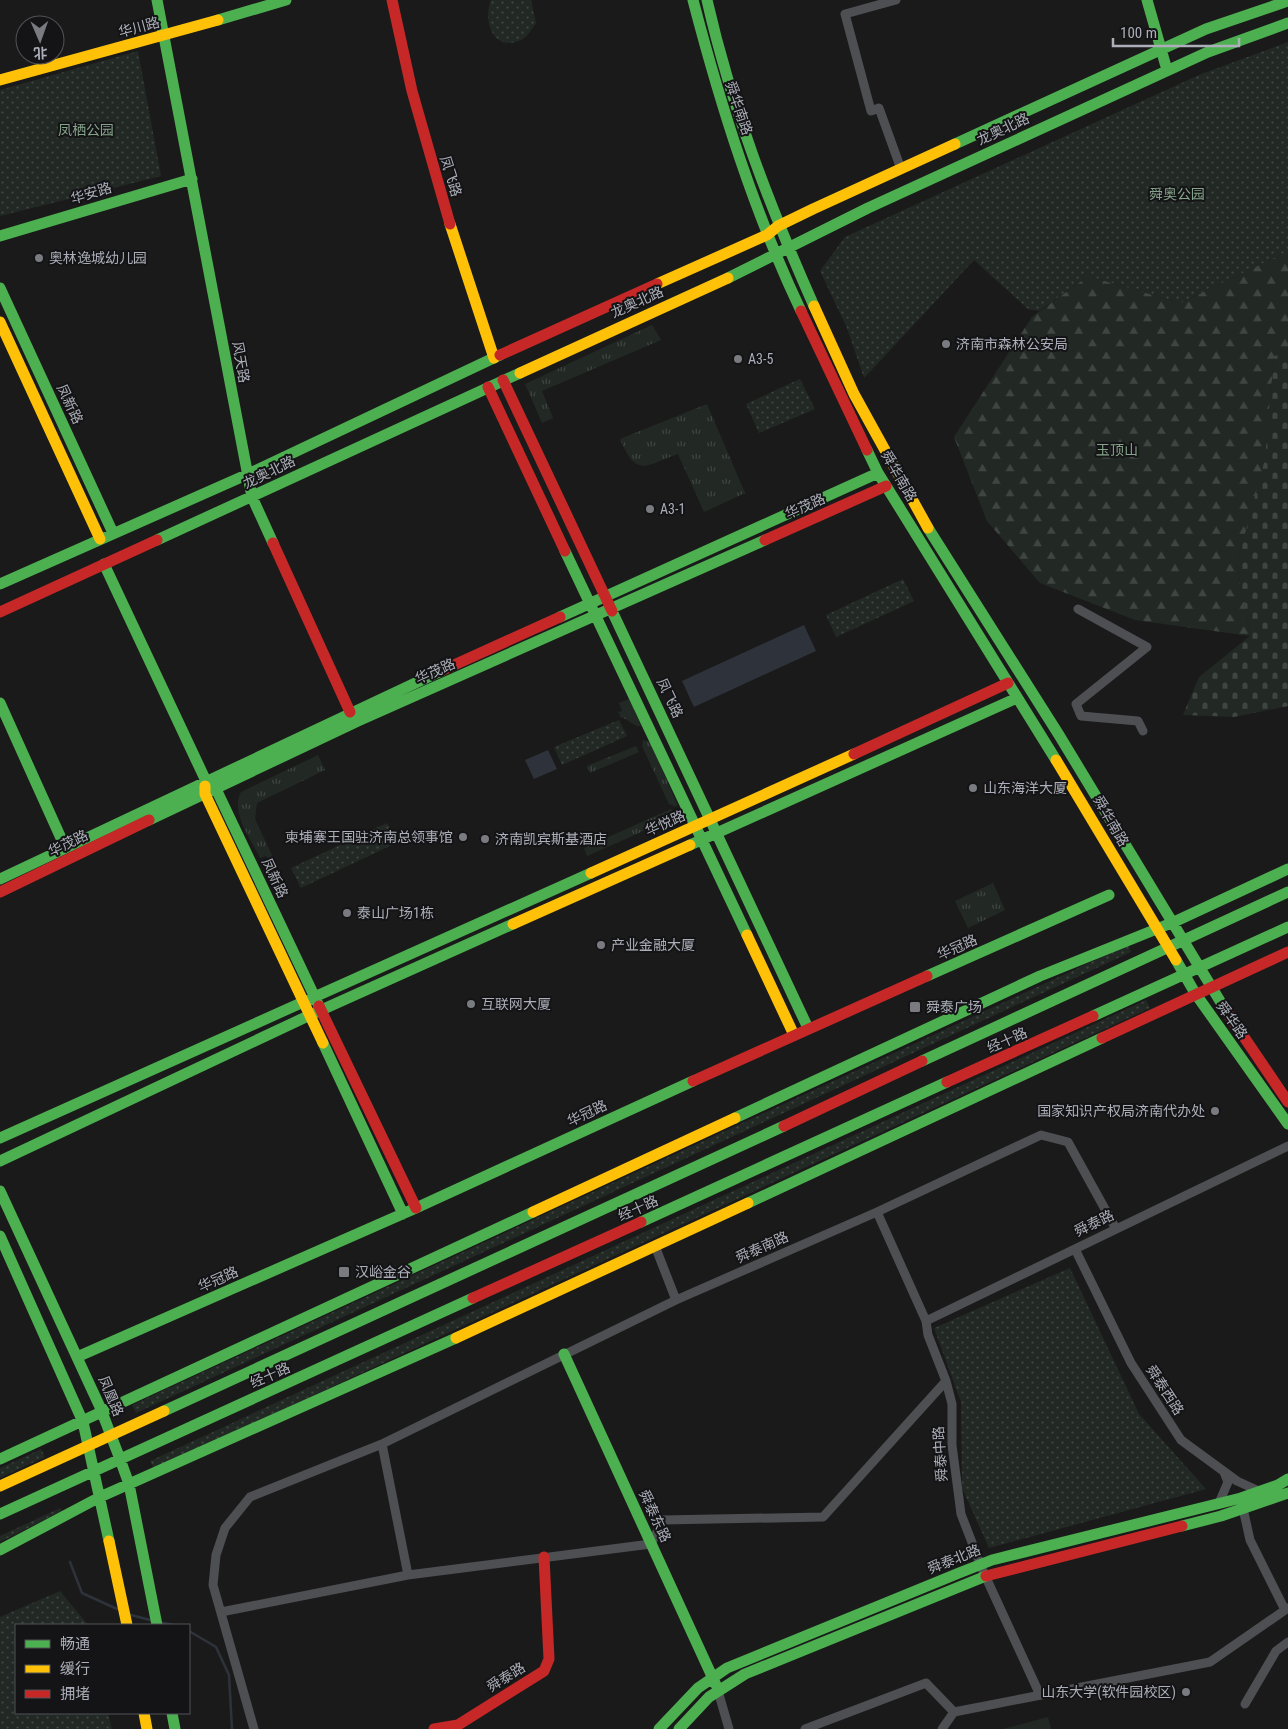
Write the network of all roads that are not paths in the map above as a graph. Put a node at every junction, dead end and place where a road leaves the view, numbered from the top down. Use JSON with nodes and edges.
{"nodes":[{"id":1,"x":157,"y":0,"type":"edge"},
{"id":2,"x":286,"y":0,"type":"edge"},
{"id":3,"x":392,"y":0,"type":"edge"},
{"id":4,"x":693,"y":0,"type":"edge"},
{"id":5,"x":707,"y":0,"type":"edge"},
{"id":6,"x":896,"y":0,"type":"edge"},
{"id":7,"x":1147,"y":0,"type":"edge"},
{"id":8,"x":1288,"y":1,"type":"edge"},
{"id":9,"x":1288,"y":23,"type":"edge"},
{"id":10,"x":163,"y":36,"type":"junction"},
{"id":11,"x":1160,"y":50,"type":"junction"},
{"id":12,"x":1167,"y":70,"type":"junction"},
{"id":13,"x":0,"y":80,"type":"edge"},
{"id":14,"x":901,"y":169,"type":"junction"},
{"id":15,"x":192,"y":179,"type":"junction"},
{"id":16,"x":778,"y":226,"type":"junction"},
{"id":17,"x":767,"y":235,"type":"junction"},
{"id":18,"x":0,"y":236,"type":"edge"},
{"id":19,"x":788,"y":249,"type":"junction"},
{"id":20,"x":775,"y":256,"type":"junction"},
{"id":21,"x":0,"y":288,"type":"edge"},
{"id":22,"x":0,"y":322,"type":"edge"},
{"id":23,"x":494,"y":358,"type":"junction"},
{"id":24,"x":503,"y":380,"type":"junction"},
{"id":25,"x":488,"y":387,"type":"junction"},
{"id":26,"x":878,"y":473,"type":"junction"},
{"id":27,"x":246,"y":475,"type":"junction"},
{"id":28,"x":886,"y":486,"type":"junction"},
{"id":29,"x":252,"y":498,"type":"junction"},
{"id":30,"x":113,"y":533,"type":"junction"},
{"id":31,"x":100,"y":538,"type":"junction"},
{"id":32,"x":104,"y":564,"type":"junction"},
{"id":33,"x":0,"y":584,"type":"edge"},
{"id":34,"x":606,"y":597,"type":"junction"},
{"id":35,"x":591,"y":604,"type":"junction"},
{"id":36,"x":1078,"y":609,"type":"dead end"},
{"id":37,"x":613,"y":610,"type":"junction"},
{"id":38,"x":0,"y":612,"type":"edge"},
{"id":39,"x":597,"y":617,"type":"junction"},
{"id":40,"x":1008,"y":683,"type":"junction"},
{"id":41,"x":1017,"y":698,"type":"junction"},
{"id":42,"x":0,"y":703,"type":"edge"},
{"id":43,"x":350,"y":712,"type":"junction"},
{"id":44,"x":1143,"y":731,"type":"dead end"},
{"id":45,"x":206,"y":781,"type":"junction"},
{"id":46,"x":216,"y":789,"type":"junction"},
{"id":47,"x":205,"y":794,"type":"junction"},
{"id":48,"x":710,"y":820,"type":"junction"},
{"id":49,"x":696,"y":826,"type":"junction"},
{"id":50,"x":716,"y":832,"type":"junction"},
{"id":51,"x":702,"y":838,"type":"junction"},
{"id":52,"x":65,"y":847,"type":"junction"},
{"id":53,"x":1288,"y":869,"type":"edge"},
{"id":54,"x":0,"y":879,"type":"edge"},
{"id":55,"x":0,"y":892,"type":"edge"},
{"id":56,"x":1288,"y":892,"type":"edge"},
{"id":57,"x":1109,"y":895,"type":"dead end"},
{"id":58,"x":1174,"y":922,"type":"junction"},
{"id":59,"x":1288,"y":927,"type":"edge"},
{"id":60,"x":1157,"y":930,"type":"junction"},
{"id":61,"x":1184,"y":941,"type":"junction"},
{"id":62,"x":1169,"y":949,"type":"junction"},
{"id":63,"x":1288,"y":952,"type":"edge"},
{"id":64,"x":1200,"y":968,"type":"junction"},
{"id":65,"x":1184,"y":975,"type":"junction"},
{"id":66,"x":1210,"y":987,"type":"junction"},
{"id":67,"x":1195,"y":994,"type":"junction"},
{"id":68,"x":315,"y":997,"type":"junction"},
{"id":69,"x":302,"y":1002,"type":"junction"},
{"id":70,"x":323,"y":1010,"type":"junction"},
{"id":71,"x":308,"y":1016,"type":"junction"},
{"id":72,"x":808,"y":1028,"type":"junction"},
{"id":73,"x":794,"y":1035,"type":"junction"},
{"id":74,"x":1288,"y":1102,"type":"edge"},
{"id":75,"x":1288,"y":1124,"type":"edge"},
{"id":76,"x":0,"y":1138,"type":"edge"},
{"id":77,"x":1288,"y":1146,"type":"edge"},
{"id":78,"x":0,"y":1161,"type":"edge"},
{"id":79,"x":0,"y":1191,"type":"edge"},
{"id":80,"x":416,"y":1208,"type":"junction"},
{"id":81,"x":877,"y":1212,"type":"junction"},
{"id":82,"x":403,"y":1214,"type":"junction"},
{"id":83,"x":1116,"y":1229,"type":"junction"},
{"id":84,"x":0,"y":1236,"type":"edge"},
{"id":85,"x":655,"y":1246,"type":"junction"},
{"id":86,"x":1075,"y":1249,"type":"junction"},
{"id":87,"x":676,"y":1300,"type":"junction"},
{"id":88,"x":926,"y":1321,"type":"junction"},
{"id":89,"x":564,"y":1354,"type":"junction"},
{"id":90,"x":77,"y":1357,"type":"junction"},
{"id":91,"x":946,"y":1381,"type":"junction"},
{"id":92,"x":102,"y":1412,"type":"junction"},
{"id":93,"x":83,"y":1422,"type":"junction"},
{"id":94,"x":111,"y":1436,"type":"junction"},
{"id":95,"x":382,"y":1444,"type":"junction"},
{"id":96,"x":88,"y":1446,"type":"junction"},
{"id":97,"x":0,"y":1459,"type":"edge"},
{"id":98,"x":120,"y":1459,"type":"junction"},
{"id":99,"x":94,"y":1470,"type":"junction"},
{"id":100,"x":1223,"y":1472,"type":"junction"},
{"id":101,"x":1288,"y":1479,"type":"edge"},
{"id":102,"x":129,"y":1484,"type":"junction"},
{"id":103,"x":0,"y":1486,"type":"edge"},
{"id":104,"x":1259,"y":1492,"type":"junction"},
{"id":105,"x":1285,"y":1495,"type":"edge"},
{"id":106,"x":100,"y":1497,"type":"junction"},
{"id":107,"x":1219,"y":1503,"type":"junction"},
{"id":108,"x":1242,"y":1503,"type":"junction"},
{"id":109,"x":0,"y":1514,"type":"edge"},
{"id":110,"x":651,"y":1544,"type":"junction"},
{"id":111,"x":0,"y":1550,"type":"edge"},
{"id":112,"x":544,"y":1558,"type":"junction"},
{"id":113,"x":983,"y":1571,"type":"junction"},
{"id":114,"x":408,"y":1574,"type":"junction"},
{"id":115,"x":1286,"y":1609,"type":"edge"},
{"id":116,"x":221,"y":1612,"type":"junction"},
{"id":117,"x":127,"y":1624,"type":"edge"},
{"id":118,"x":157,"y":1624,"type":"edge"},
{"id":119,"x":1288,"y":1642,"type":"edge"},
{"id":120,"x":713,"y":1677,"type":"junction"},
{"id":121,"x":718,"y":1691,"type":"junction"},
{"id":122,"x":1040,"y":1695,"type":"junction"},
{"id":123,"x":1245,"y":1704,"type":"dead end"},
{"id":124,"x":954,"y":1712,"type":"junction"},
{"id":125,"x":144,"y":1714,"type":"edge"},
{"id":126,"x":172,"y":1714,"type":"edge"},
{"id":127,"x":148,"y":1729,"type":"edge"},
{"id":128,"x":175,"y":1729,"type":"edge"},
{"id":129,"x":254,"y":1729,"type":"edge"},
{"id":130,"x":434,"y":1729,"type":"edge"},
{"id":131,"x":659,"y":1729,"type":"edge"},
{"id":132,"x":678,"y":1729,"type":"edge"},
{"id":133,"x":729,"y":1729,"type":"edge"},
{"id":134,"x":805,"y":1729,"type":"edge"},
{"id":135,"x":942,"y":1729,"type":"edge"}],
"edges":[{"from":1,"to":10,"type":"main road","name":"风天路"},
{"from":2,"to":10,"type":"main road","name":"华川路"},
{"from":3,"to":23,"type":"main road","name":"凤飞路"},
{"from":4,"to":17,"type":"main road","name":"舜华南路"},
{"from":5,"to":16,"type":"main road","name":"舜华南路"},
{"from":6,"to":14,"type":"street"},
{"from":7,"to":11,"type":"main road"},
{"from":8,"to":11,"type":"main road","name":"龙奥北路"},
{"from":9,"to":12,"type":"main road","name":"龙奥北路"},
{"from":10,"to":13,"type":"main road","name":"华川路"},
{"from":10,"to":15,"type":"main road","name":"风天路"},
{"from":11,"to":12,"type":"main road"},
{"from":11,"to":14,"type":"main road","name":"龙奥北路"},
{"from":12,"to":19,"type":"main road","name":"龙奥北路"},
{"from":14,"to":16,"type":"main road","name":"龙奥北路"},
{"from":15,"to":18,"type":"main road","name":"华安路"},
{"from":15,"to":27,"type":"main road","name":"风天路"},
{"from":16,"to":17,"type":"main road","name":"龙奥北路"},
{"from":16,"to":19,"type":"main road","name":"舜华南路"},
{"from":17,"to":20,"type":"main road","name":"舜华南路"},
{"from":17,"to":23,"type":"main road","name":"龙奥北路"},
{"from":19,"to":20,"type":"main road","name":"龙奥北路"},
{"from":19,"to":58,"type":"main road","name":"舜华南路"},
{"from":20,"to":24,"type":"main road","name":"龙奥北路"},
{"from":20,"to":26,"type":"main road","name":"舜华南路"},
{"from":21,"to":30,"type":"main road","name":"凤新路"},
{"from":22,"to":31,"type":"main road"},
{"from":23,"to":27,"type":"main road","name":"龙奥北路"},
{"from":24,"to":25,"type":"main road","name":"龙奥北路"},
{"from":24,"to":34,"type":"main road","name":"凤飞路"},
{"from":25,"to":29,"type":"main road","name":"龙奥北路"},
{"from":25,"to":35,"type":"main road"},
{"from":26,"to":28,"type":"main road","name":"舜华南路"},
{"from":26,"to":34,"type":"main road","name":"华茂路"},
{"from":27,"to":29,"type":"main road","name":"风天路"},
{"from":27,"to":30,"type":"main road","name":"龙奥北路"},
{"from":28,"to":37,"type":"main road","name":"华茂路"},
{"from":28,"to":40,"type":"main road","name":"舜华南路"},
{"from":29,"to":32,"type":"main road","name":"龙奥北路"},
{"from":29,"to":43,"type":"main road","name":"风天路"},
{"from":30,"to":31,"type":"main road","name":"龙奥北路"},
{"from":31,"to":33,"type":"main road","name":"龙奥北路"},
{"from":32,"to":38,"type":"main road","name":"龙奥北路"},
{"from":32,"to":45,"type":"main road","name":"凤新路"},
{"from":34,"to":35,"type":"main road","name":"华茂路"},
{"from":34,"to":37,"type":"main road","name":"凤飞路"},
{"from":35,"to":39,"type":"main road"},
{"from":35,"to":43,"type":"main road","name":"华茂路"},
{"from":36,"to":44,"type":"street"},
{"from":37,"to":39,"type":"main road","name":"华茂路"},
{"from":37,"to":48,"type":"main road","name":"凤飞路"},
{"from":39,"to":46,"type":"main road","name":"华茂路"},
{"from":39,"to":49,"type":"main road"},
{"from":40,"to":41,"type":"main road","name":"舜华南路"},
{"from":40,"to":48,"type":"main road","name":"华悦路"},
{"from":41,"to":50,"type":"main road"},
{"from":41,"to":60,"type":"main road","name":"舜华南路"},
{"from":42,"to":52,"type":"main road"},
{"from":43,"to":45,"type":"main road","name":"华茂路"},
{"from":45,"to":46,"type":"main road","name":"凤新路"},
{"from":45,"to":47,"type":"main road"},
{"from":45,"to":52,"type":"main road","name":"华茂路"},
{"from":46,"to":47,"type":"main road","name":"华茂路"},
{"from":46,"to":68,"type":"main road","name":"凤新路"},
{"from":47,"to":55,"type":"main road","name":"华茂路"},
{"from":47,"to":69,"type":"main road"},
{"from":48,"to":49,"type":"main road","name":"华悦路"},
{"from":48,"to":50,"type":"main road","name":"凤飞路"},
{"from":49,"to":51,"type":"main road"},
{"from":49,"to":68,"type":"main road","name":"华悦路"},
{"from":50,"to":51,"type":"main road"},
{"from":50,"to":72,"type":"main road","name":"凤飞路"},
{"from":51,"to":70,"type":"main road"},
{"from":51,"to":73,"type":"main road"},
{"from":52,"to":54,"type":"main road","name":"华茂路"},
{"from":53,"to":58,"type":"main road"},
{"from":56,"to":61,"type":"main road","name":"经十路"},
{"from":57,"to":72,"type":"main road","name":"华冠路"},
{"from":58,"to":60,"type":"main road"},
{"from":58,"to":61,"type":"main road","name":"舜华路"},
{"from":59,"to":64,"type":"main road","name":"经十路"},
{"from":60,"to":62,"type":"main road","name":"舜华路"},
{"from":60,"to":92,"type":"main road"},
{"from":61,"to":62,"type":"main road","name":"经十路"},
{"from":61,"to":64,"type":"main road","name":"舜华路"},
{"from":62,"to":65,"type":"main road","name":"舜华路"},
{"from":62,"to":94,"type":"main road","name":"经十路"},
{"from":63,"to":66,"type":"main road"},
{"from":64,"to":65,"type":"main road","name":"经十路"},
{"from":64,"to":66,"type":"main road","name":"舜华路"},
{"from":65,"to":67,"type":"main road","name":"舜华路"},
{"from":65,"to":98,"type":"main road","name":"经十路"},
{"from":66,"to":67,"type":"main road"},
{"from":66,"to":74,"type":"main road","name":"舜华路"},
{"from":67,"to":75,"type":"main road","name":"舜华路"},
{"from":67,"to":85,"type":"main road"},
{"from":68,"to":69,"type":"main road","name":"华悦路"},
{"from":68,"to":70,"type":"main road","name":"凤新路"},
{"from":69,"to":71,"type":"main road"},
{"from":69,"to":76,"type":"main road","name":"华悦路"},
{"from":70,"to":71,"type":"main road"},
{"from":70,"to":80,"type":"main road","name":"凤新路"},
{"from":71,"to":78,"type":"main road"},
{"from":71,"to":82,"type":"main road"},
{"from":72,"to":73,"type":"main road","name":"华冠路"},
{"from":73,"to":80,"type":"main road","name":"华冠路"},
{"from":77,"to":83,"type":"street","name":"舜泰路"},
{"from":79,"to":90,"type":"main road","name":"凤凰路"},
{"from":80,"to":82,"type":"main road","name":"华冠路"},
{"from":81,"to":83,"type":"street","name":"舜泰南路"},
{"from":81,"to":87,"type":"street","name":"舜泰南路"},
{"from":81,"to":88,"type":"street"},
{"from":82,"to":90,"type":"main road","name":"华冠路"},
{"from":83,"to":86,"type":"street","name":"舜泰路"},
{"from":84,"to":93,"type":"main road"},
{"from":85,"to":87,"type":"street"},
{"from":85,"to":102,"type":"main road"},
{"from":86,"to":88,"type":"street","name":"舜泰路"},
{"from":86,"to":100,"type":"street","name":"舜泰西路"},
{"from":87,"to":89,"type":"street","name":"舜泰南路"},
{"from":88,"to":91,"type":"street","name":"舜泰中路"},
{"from":89,"to":95,"type":"street","name":"舜泰南路"},
{"from":89,"to":110,"type":"main road","name":"舜泰东路"},
{"from":90,"to":92,"type":"main road","name":"凤凰路"},
{"from":91,"to":110,"type":"street"},
{"from":91,"to":113,"type":"street","name":"舜泰中路"},
{"from":92,"to":93,"type":"main road"},
{"from":92,"to":94,"type":"main road","name":"凤凰路"},
{"from":93,"to":96,"type":"main road"},
{"from":93,"to":97,"type":"main road"},
{"from":94,"to":96,"type":"main road","name":"经十路"},
{"from":94,"to":98,"type":"main road","name":"凤凰路"},
{"from":95,"to":114,"type":"street"},
{"from":95,"to":116,"type":"street","name":"舜泰南路"},
{"from":96,"to":99,"type":"main road"},
{"from":96,"to":103,"type":"main road"},
{"from":98,"to":99,"type":"main road","name":"经十路"},
{"from":98,"to":102,"type":"main road","name":"凤凰路"},
{"from":99,"to":106,"type":"main road"},
{"from":99,"to":109,"type":"main road","name":"经十路"},
{"from":100,"to":104,"type":"street","name":"舜泰西路"},
{"from":100,"to":107,"type":"street"},
{"from":101,"to":104,"type":"main road","name":"舜泰北路"},
{"from":102,"to":106,"type":"main road"},
{"from":102,"to":118,"type":"main road","name":"凤凰路"},
{"from":104,"to":105,"type":"street","name":"舜泰西路"},
{"from":104,"to":108,"type":"main road","name":"舜泰北路"},
{"from":105,"to":108,"type":"main road"},
{"from":106,"to":111,"type":"main road"},
{"from":106,"to":117,"type":"main road"},
{"from":107,"to":108,"type":"main road","name":"舜泰北路"},
{"from":107,"to":113,"type":"main road","name":"舜泰北路"},
{"from":108,"to":113,"type":"main road"},
{"from":108,"to":115,"type":"street"},
{"from":110,"to":112,"type":"street"},
{"from":110,"to":120,"type":"main road","name":"舜泰东路"},
{"from":112,"to":114,"type":"street"},
{"from":112,"to":130,"type":"main road","name":"舜泰路"},
{"from":113,"to":120,"type":"main road","name":"舜泰北路"},
{"from":113,"to":121,"type":"main road"},
{"from":113,"to":122,"type":"street","name":"舜泰中路"},
{"from":114,"to":116,"type":"street"},
{"from":115,"to":122,"type":"street"},
{"from":116,"to":129,"type":"street","name":"舜泰南路"},
{"from":119,"to":123,"type":"street"},
{"from":120,"to":121,"type":"main road","name":"舜泰东路"},
{"from":120,"to":131,"type":"main road","name":"舜泰北路"},
{"from":121,"to":132,"type":"main road"},
{"from":121,"to":133,"type":"street"},
{"from":122,"to":124,"type":"street"},
{"from":124,"to":134,"type":"street"},
{"from":124,"to":135,"type":"street"},
{"from":125,"to":127,"type":"main road"},
{"from":126,"to":128,"type":"main road"}]}
